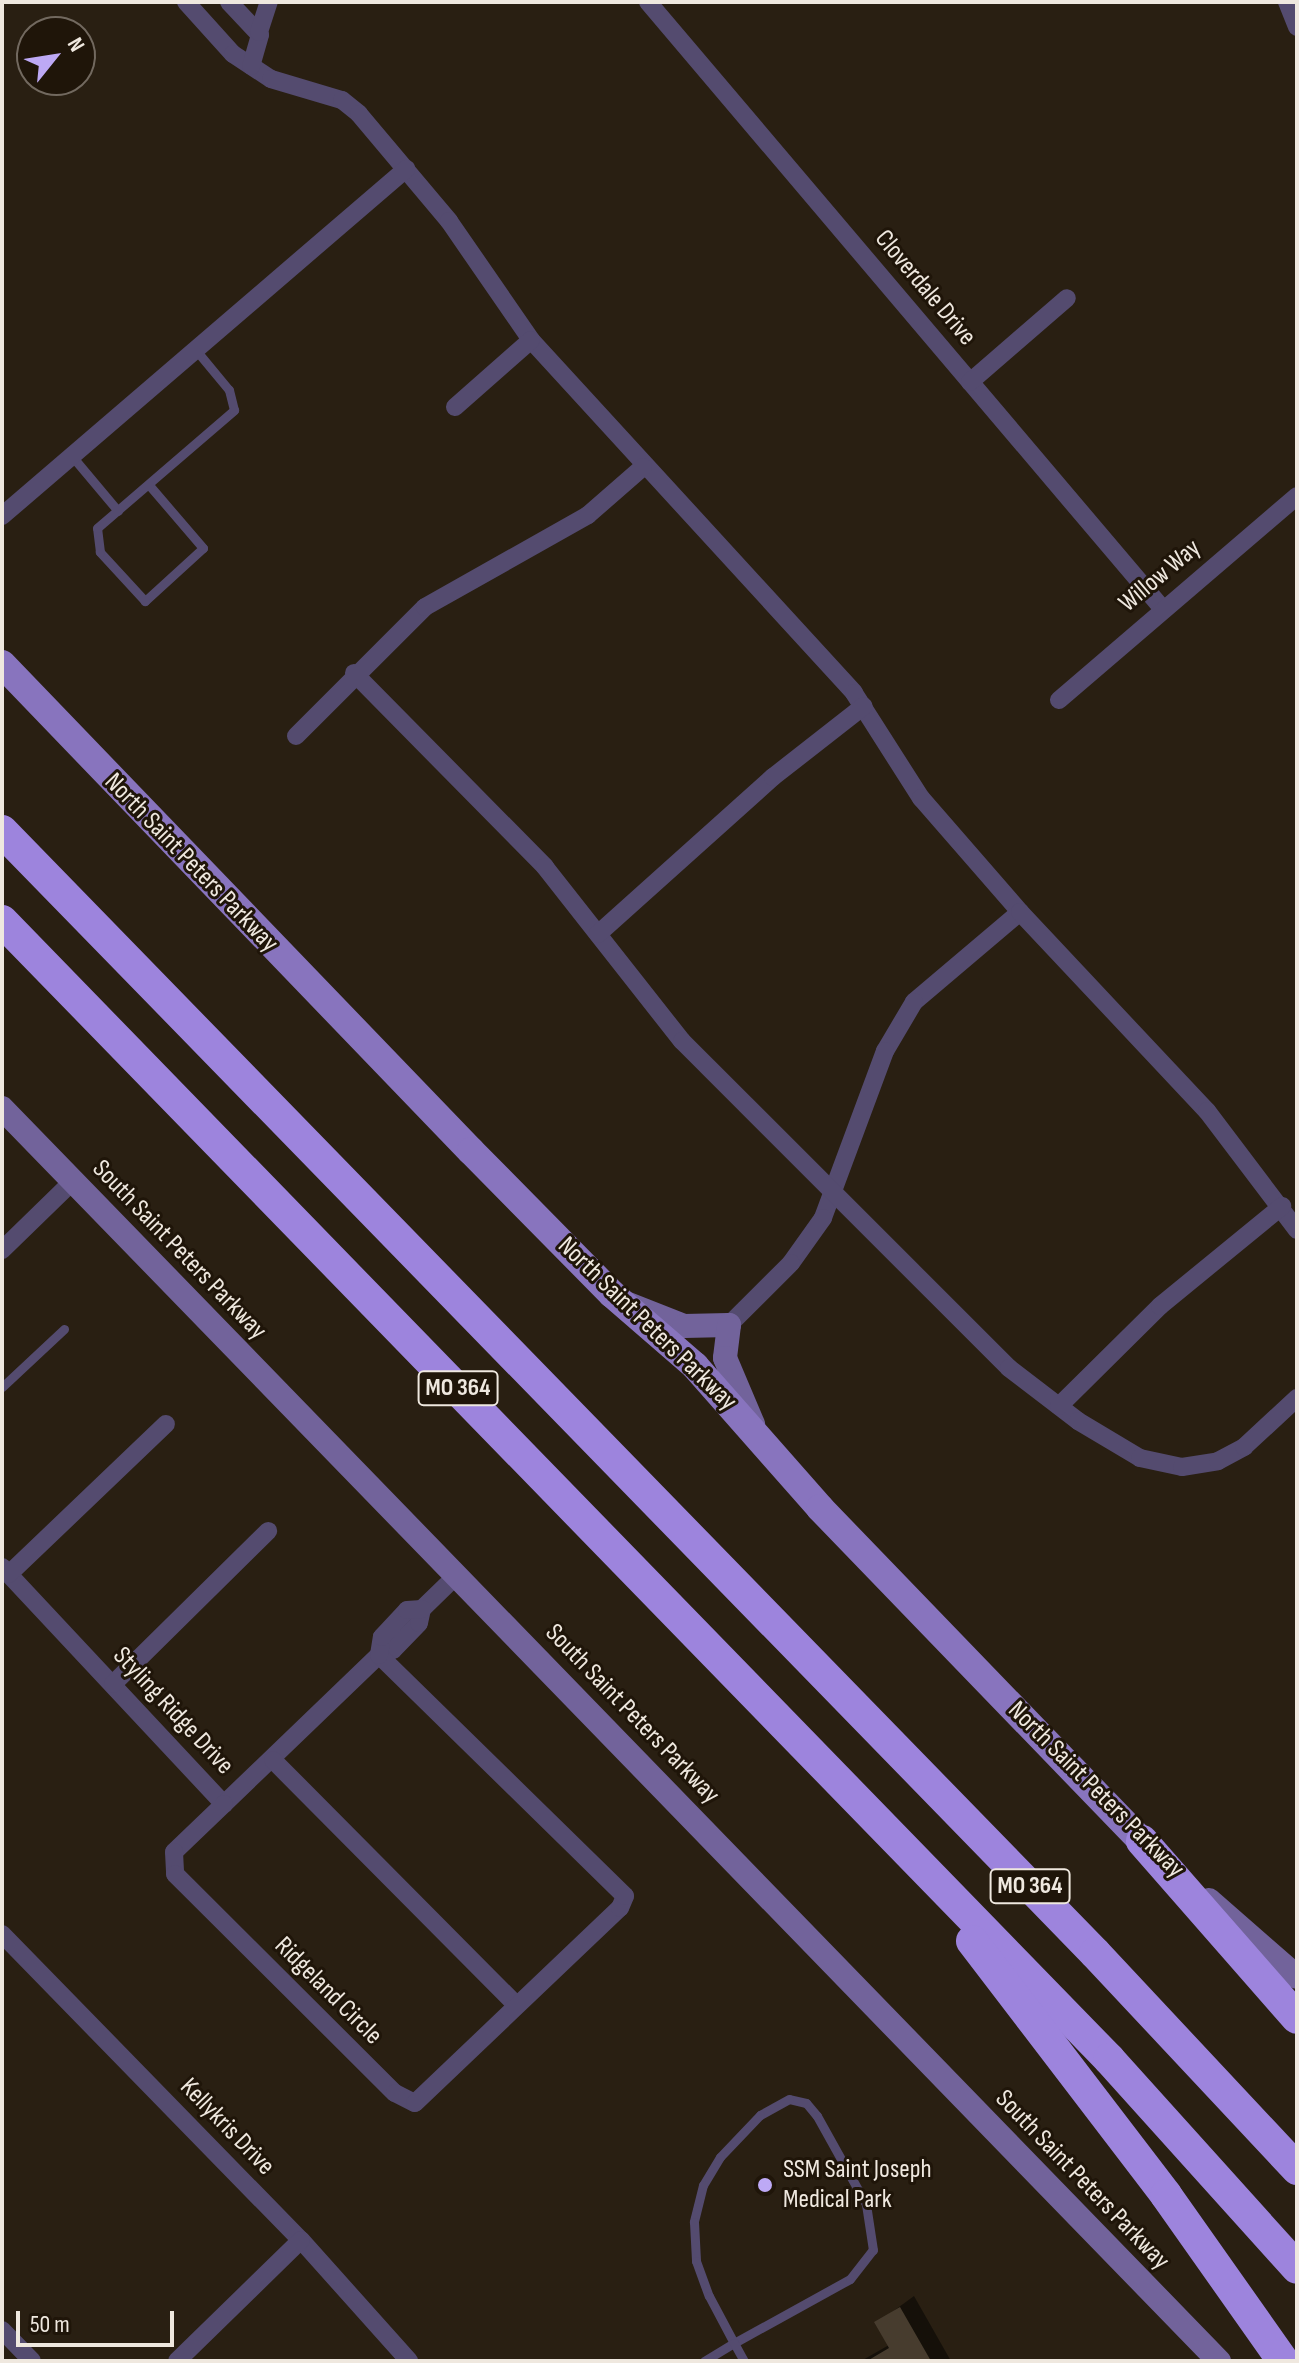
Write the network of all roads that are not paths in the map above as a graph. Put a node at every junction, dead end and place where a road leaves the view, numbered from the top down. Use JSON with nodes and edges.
{"nodes":[{"id":1,"x":186,"y":2,"type":"edge"},
{"id":2,"x":229,"y":2,"type":"edge"},
{"id":3,"x":269,"y":2,"type":"edge"},
{"id":4,"x":648,"y":2,"type":"edge"},
{"id":5,"x":1287,"y":2,"type":"edge"},
{"id":6,"x":1297,"y":27,"type":"edge"},
{"id":7,"x":259,"y":32,"type":"junction"},
{"id":8,"x":251,"y":66,"type":"junction"},
{"id":9,"x":406,"y":169,"type":"junction"},
{"id":10,"x":1067,"y":298,"type":"dead end"},
{"id":11,"x":531,"y":340,"type":"junction"},
{"id":12,"x":195,"y":349,"type":"junction"},
{"id":13,"x":970,"y":382,"type":"junction"},
{"id":14,"x":455,"y":407,"type":"dead end"},
{"id":15,"x":71,"y":455,"type":"junction"},
{"id":16,"x":643,"y":467,"type":"junction"},
{"id":17,"x":149,"y":485,"type":"junction"},
{"id":18,"x":1297,"y":496,"type":"edge"},
{"id":19,"x":118,"y":511,"type":"junction"},
{"id":20,"x":2,"y":516,"type":"edge"},
{"id":21,"x":1161,"y":607,"type":"junction"},
{"id":22,"x":2,"y":664,"type":"edge"},
{"id":23,"x":354,"y":673,"type":"junction"},
{"id":24,"x":1059,"y":700,"type":"dead end"},
{"id":25,"x":864,"y":706,"type":"junction"},
{"id":26,"x":296,"y":736,"type":"dead end"},
{"id":27,"x":2,"y":831,"type":"edge"},
{"id":28,"x":1020,"y":912,"type":"junction"},
{"id":29,"x":2,"y":921,"type":"edge"},
{"id":30,"x":598,"y":934,"type":"junction"},
{"id":31,"x":2,"y":1108,"type":"edge"},
{"id":32,"x":73,"y":1181,"type":"junction"},
{"id":33,"x":833,"y":1194,"type":"junction"},
{"id":34,"x":1282,"y":1206,"type":"junction"},
{"id":35,"x":1297,"y":1230,"type":"edge"},
{"id":36,"x":2,"y":1250,"type":"edge"},
{"id":37,"x":628,"y":1304,"type":"junction"},
{"id":38,"x":729,"y":1325,"type":"junction"},
{"id":39,"x":64,"y":1329,"type":"dead end"},
{"id":40,"x":2,"y":1387,"type":"edge"},
{"id":41,"x":1297,"y":1398,"type":"edge"},
{"id":42,"x":1059,"y":1406,"type":"junction"},
{"id":43,"x":166,"y":1424,"type":"dead end"},
{"id":44,"x":756,"y":1430,"type":"junction"},
{"id":45,"x":268,"y":1531,"type":"dead end"},
{"id":46,"x":5,"y":1570,"type":"edge"},
{"id":47,"x":457,"y":1575,"type":"junction"},
{"id":48,"x":379,"y":1655,"type":"junction"},
{"id":49,"x":113,"y":1684,"type":"junction"},
{"id":50,"x":273,"y":1760,"type":"junction"},
{"id":51,"x":224,"y":1804,"type":"junction"},
{"id":52,"x":1142,"y":1841,"type":"junction"},
{"id":53,"x":912,"y":1857,"type":"junction"},
{"id":54,"x":2,"y":1934,"type":"edge"},
{"id":55,"x":1297,"y":1977,"type":"edge"},
{"id":56,"x":514,"y":2003,"type":"junction"},
{"id":57,"x":1297,"y":2018,"type":"edge"},
{"id":58,"x":1297,"y":2169,"type":"edge"},
{"id":59,"x":301,"y":2240,"type":"junction"},
{"id":60,"x":1297,"y":2268,"type":"edge"},
{"id":61,"x":2,"y":2330,"type":"edge"},
{"id":62,"x":734,"y":2343,"type":"junction"},
{"id":63,"x":32,"y":2361,"type":"edge"},
{"id":64,"x":177,"y":2361,"type":"edge"},
{"id":65,"x":409,"y":2361,"type":"edge"},
{"id":66,"x":704,"y":2361,"type":"edge"},
{"id":67,"x":744,"y":2361,"type":"edge"},
{"id":68,"x":1219,"y":2361,"type":"edge"},
{"id":69,"x":1283,"y":2361,"type":"edge"}],
"edges":[{"from":1,"to":8,"type":"street"},
{"from":2,"to":7,"type":"street"},
{"from":3,"to":7,"type":"street"},
{"from":4,"to":13,"type":"street","name":"Cloverdale Drive"},
{"from":5,"to":6,"type":"street"},
{"from":7,"to":8,"type":"street"},
{"from":8,"to":9,"type":"street"},
{"from":9,"to":11,"type":"street"},
{"from":9,"to":12,"type":"street"},
{"from":10,"to":13,"type":"street"},
{"from":11,"to":14,"type":"street"},
{"from":11,"to":16,"type":"street"},
{"from":12,"to":15,"type":"street"},
{"from":12,"to":17,"type":"lane"},
{"from":13,"to":21,"type":"street","name":"Cloverdale Drive"},
{"from":15,"to":19,"type":"lane"},
{"from":15,"to":20,"type":"street"},
{"from":16,"to":23,"type":"street"},
{"from":16,"to":25,"type":"street"},
{"from":17,"to":19,"type":"lane"},
{"from":17,"to":19,"type":"lane"},
{"from":18,"to":21,"type":"street","name":"Willow Way"},
{"from":21,"to":24,"type":"street","name":"Willow Way"},
{"from":22,"to":37,"type":"main road","name":"North Saint Peters Parkway"},
{"from":23,"to":26,"type":"street"},
{"from":23,"to":30,"type":"street"},
{"from":25,"to":28,"type":"street"},
{"from":25,"to":30,"type":"street"},
{"from":27,"to":58,"type":"highway","number":"MO 364"},
{"from":28,"to":33,"type":"street"},
{"from":28,"to":34,"type":"street"},
{"from":29,"to":53,"type":"highway","number":"MO 364"},
{"from":30,"to":33,"type":"street"},
{"from":31,"to":32,"type":"main road","name":"South Saint Peters Parkway"},
{"from":32,"to":36,"type":"street"},
{"from":32,"to":47,"type":"main road","name":"South Saint Peters Parkway"},
{"from":33,"to":38,"type":"street"},
{"from":33,"to":42,"type":"street"},
{"from":34,"to":35,"type":"street"},
{"from":34,"to":42,"type":"street"},
{"from":37,"to":38,"type":"main road"},
{"from":37,"to":44,"type":"main road","name":"North Saint Peters Parkway"},
{"from":38,"to":44,"type":"main road"},
{"from":39,"to":40,"type":"lane"},
{"from":41,"to":42,"type":"street"},
{"from":43,"to":46,"type":"street"},
{"from":44,"to":52,"type":"main road","name":"North Saint Peters Parkway"},
{"from":45,"to":49,"type":"street"},
{"from":46,"to":49,"type":"street","name":"Styling Ridge Drive"},
{"from":47,"to":48,"type":"street","name":"Styling Ridge Drive"},
{"from":47,"to":68,"type":"main road","name":"South Saint Peters Parkway"},
{"from":48,"to":50,"type":"street","name":"Styling Ridge Drive"},
{"from":48,"to":56,"type":"street","name":"Ridgeland Circle"},
{"from":49,"to":51,"type":"street","name":"Styling Ridge Drive"},
{"from":50,"to":51,"type":"street","name":"Styling Ridge Drive"},
{"from":50,"to":56,"type":"street"},
{"from":51,"to":56,"type":"street","name":"Ridgeland Circle"},
{"from":52,"to":55,"type":"main road","name":"North Saint Peters Parkway"},
{"from":52,"to":57,"type":"highway"},
{"from":53,"to":60,"type":"highway","number":"MO 364"},
{"from":53,"to":69,"type":"highway"},
{"from":54,"to":59,"type":"street","name":"Kellykris Drive"},
{"from":59,"to":64,"type":"street"},
{"from":59,"to":65,"type":"street","name":"Kellykris Drive"},
{"from":61,"to":63,"type":"street"},
{"from":62,"to":62,"type":"lane"},
{"from":62,"to":66,"type":"lane"},
{"from":62,"to":67,"type":"lane"}]}
